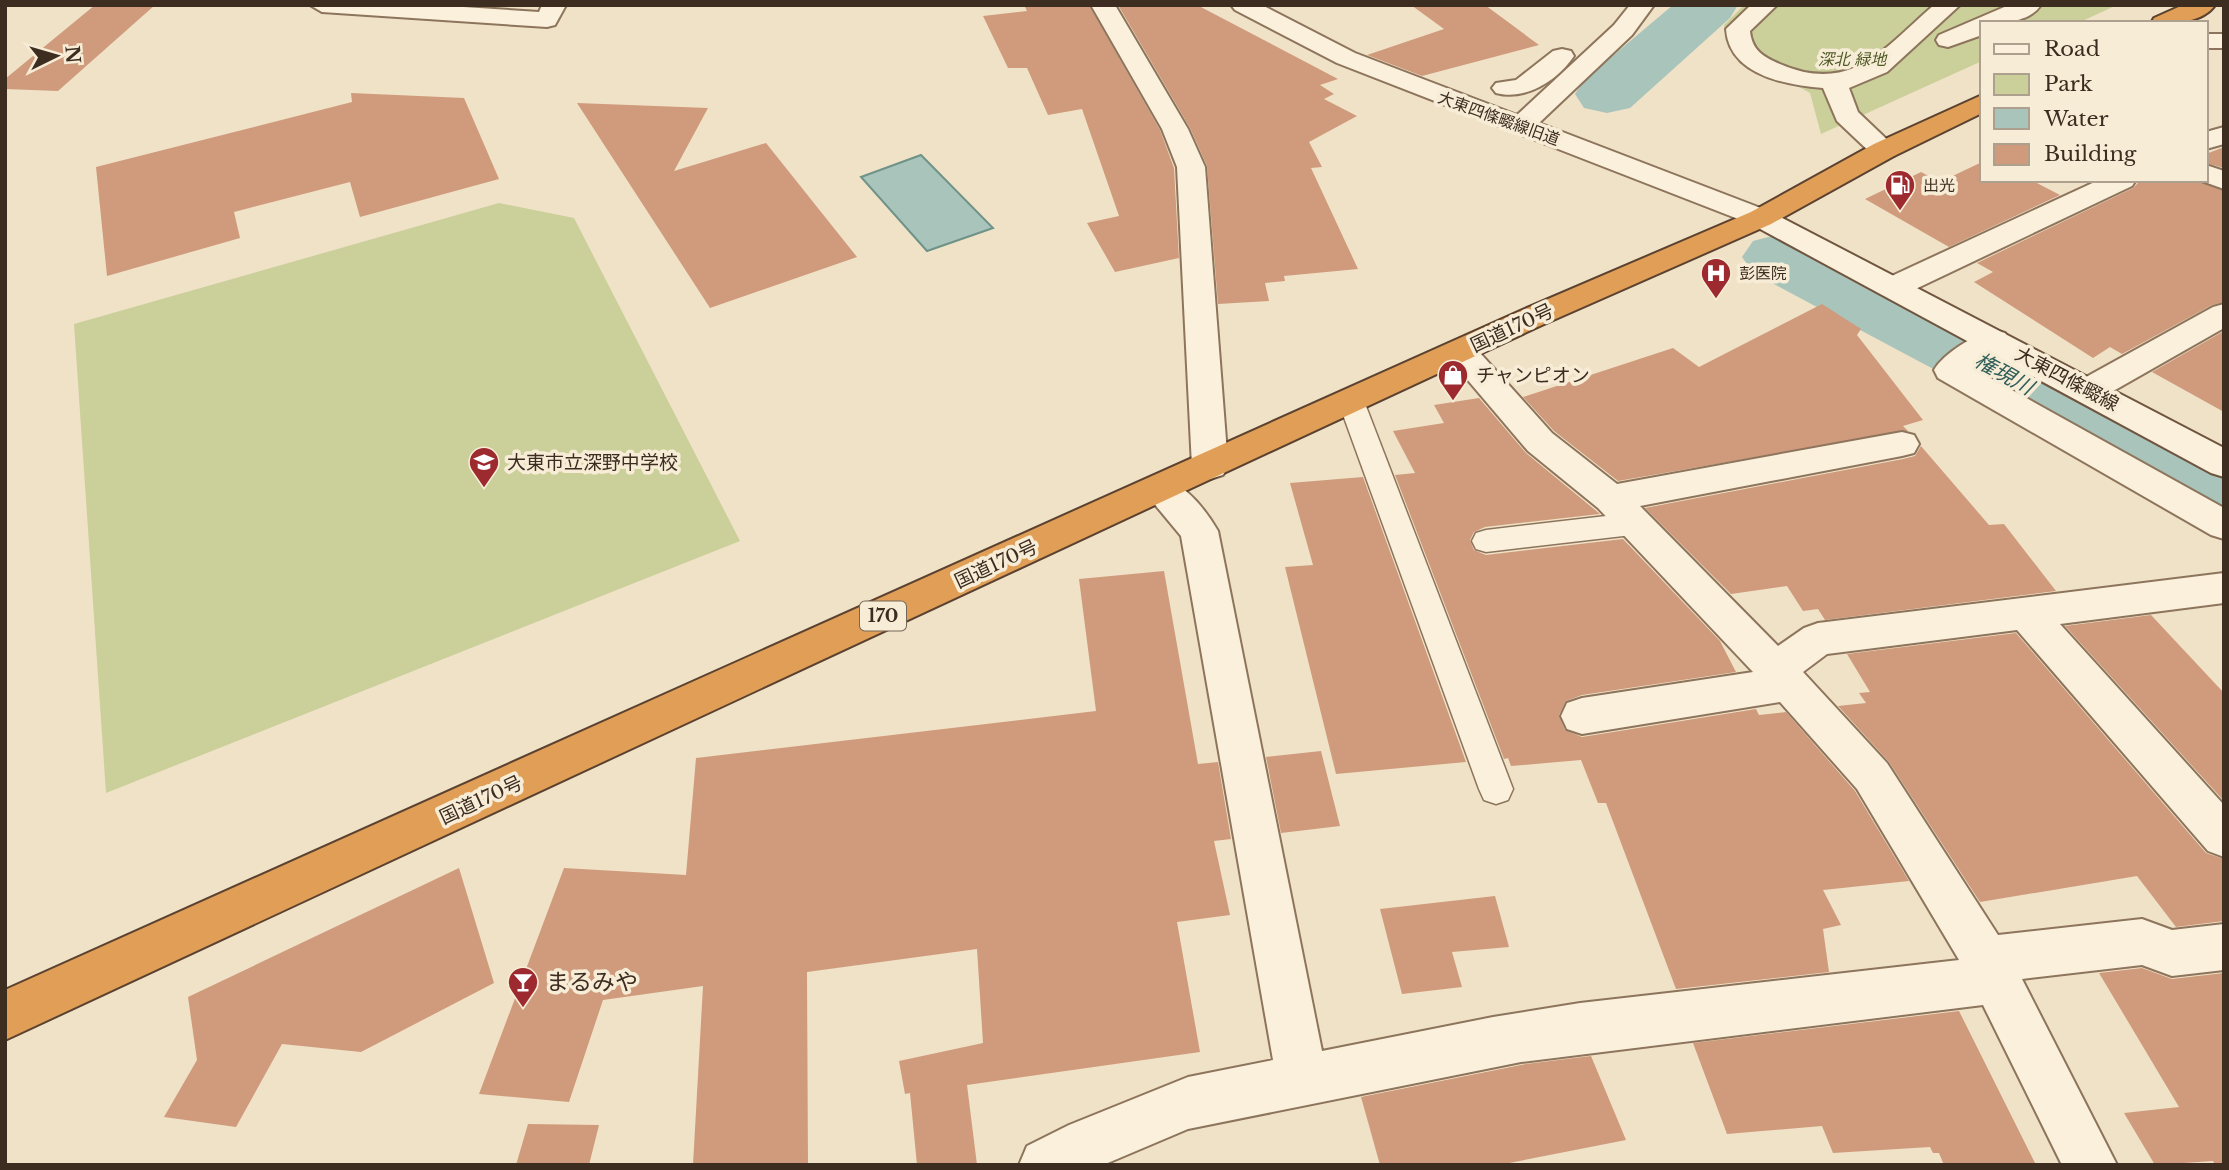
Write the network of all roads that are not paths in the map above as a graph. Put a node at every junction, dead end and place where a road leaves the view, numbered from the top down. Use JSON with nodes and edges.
{"nodes":[{"id":1,"x":322,"y":5,"type":"edge"},
{"id":2,"x":554,"y":5,"type":"edge"},
{"id":3,"x":1103,"y":5,"type":"edge"},
{"id":4,"x":1243,"y":5,"type":"edge"},
{"id":5,"x":1765,"y":5,"type":"edge"},
{"id":6,"x":1948,"y":5,"type":"edge"},
{"id":7,"x":2029,"y":5,"type":"edge"},
{"id":8,"x":2203,"y":5,"type":"edge"},
{"id":9,"x":1638,"y":11,"type":"edge"},
{"id":10,"x":1993,"y":21,"type":"edge"},
{"id":11,"x":2167,"y":21,"type":"edge"},
{"id":12,"x":1980,"y":27,"type":"edge"},
{"id":13,"x":1948,"y":40,"type":"dead end"},
{"id":14,"x":1841,"y":81,"type":"junction"},
{"id":15,"x":1505,"y":88,"type":"dead end"},
{"id":16,"x":1980,"y":104,"type":"edge"},
{"id":17,"x":1521,"y":125,"type":"junction"},
{"id":18,"x":1884,"y":150,"type":"junction"},
{"id":19,"x":2208,"y":174,"type":"edge"},
{"id":20,"x":2224,"y":181,"type":"edge"},
{"id":21,"x":2118,"y":182,"type":"edge"},
{"id":22,"x":1761,"y":218,"type":"junction"},
{"id":23,"x":1894,"y":287,"type":"junction"},
{"id":24,"x":2224,"y":314,"type":"edge"},
{"id":25,"x":1993,"y":340,"type":"junction"},
{"id":26,"x":1460,"y":352,"type":"junction"},
{"id":27,"x":2089,"y":390,"type":"junction"},
{"id":28,"x":1351,"y":401,"type":"junction"},
{"id":29,"x":1902,"y":444,"type":"dead end"},
{"id":30,"x":2224,"y":464,"type":"edge"},
{"id":31,"x":1210,"y":466,"type":"junction"},
{"id":32,"x":1160,"y":489,"type":"junction"},
{"id":33,"x":1621,"y":511,"type":"junction"},
{"id":34,"x":2224,"y":525,"type":"edge"},
{"id":35,"x":1486,"y":541,"type":"dead end"},
{"id":36,"x":2224,"y":588,"type":"edge"},
{"id":37,"x":2025,"y":612,"type":"junction"},
{"id":38,"x":1782,"y":677,"type":"junction"},
{"id":39,"x":1582,"y":716,"type":"dead end"},
{"id":40,"x":1496,"y":789,"type":"dead end"},
{"id":41,"x":2224,"y":837,"type":"edge"},
{"id":42,"x":2224,"y":947,"type":"edge"},
{"id":43,"x":1991,"y":970,"type":"junction"},
{"id":44,"x":5,"y":1015,"type":"edge"},
{"id":45,"x":1302,"y":1080,"type":"junction"},
{"id":46,"x":1046,"y":1165,"type":"edge"},
{"id":47,"x":2090,"y":1165,"type":"edge"}],
"edges":[{"from":1,"to":2,"type":"street"},
{"from":3,"to":31,"type":"street"},
{"from":4,"to":17,"type":"street","name":"大東四條畷線旧道"},
{"from":5,"to":14,"type":"street"},
{"from":6,"to":14,"type":"street"},
{"from":7,"to":10,"type":"street"},
{"from":8,"to":11,"type":"highway"},
{"from":9,"to":15,"type":"street"},
{"from":9,"to":17,"type":"street"},
{"from":12,"to":13,"type":"street"},
{"from":14,"to":18,"type":"street"},
{"from":16,"to":18,"type":"highway","name":"国道170号","number":"170"},
{"from":17,"to":22,"type":"street","name":"大東四條畷線旧道"},
{"from":18,"to":22,"type":"highway","name":"国道170号","number":"170"},
{"from":19,"to":20,"type":"street"},
{"from":21,"to":23,"type":"street"},
{"from":22,"to":23,"type":"street","name":"大東四條畷線"},
{"from":22,"to":26,"type":"highway","name":"国道170号","number":"170"},
{"from":23,"to":25,"type":"street","name":"大東四條畷線"},
{"from":24,"to":27,"type":"street"},
{"from":25,"to":27,"type":"street","name":"大東四條畷線"},
{"from":25,"to":34,"type":"street"},
{"from":26,"to":28,"type":"highway","name":"国道170号","number":"170"},
{"from":26,"to":33,"type":"street"},
{"from":27,"to":30,"type":"street","name":"大東四條畷線"},
{"from":28,"to":31,"type":"highway","name":"国道170号","number":"170"},
{"from":28,"to":40,"type":"lane"},
{"from":29,"to":33,"type":"street"},
{"from":31,"to":32,"type":"highway","name":"国道170号","number":"170"},
{"from":32,"to":44,"type":"highway","name":"国道170号","number":"170"},
{"from":32,"to":45,"type":"street"},
{"from":33,"to":35,"type":"lane"},
{"from":33,"to":38,"type":"street"},
{"from":36,"to":37,"type":"street"},
{"from":37,"to":38,"type":"street"},
{"from":37,"to":41,"type":"street"},
{"from":38,"to":39,"type":"street"},
{"from":38,"to":43,"type":"street"},
{"from":42,"to":43,"type":"street"},
{"from":43,"to":45,"type":"street"},
{"from":43,"to":47,"type":"street"},
{"from":45,"to":46,"type":"street"}]}
